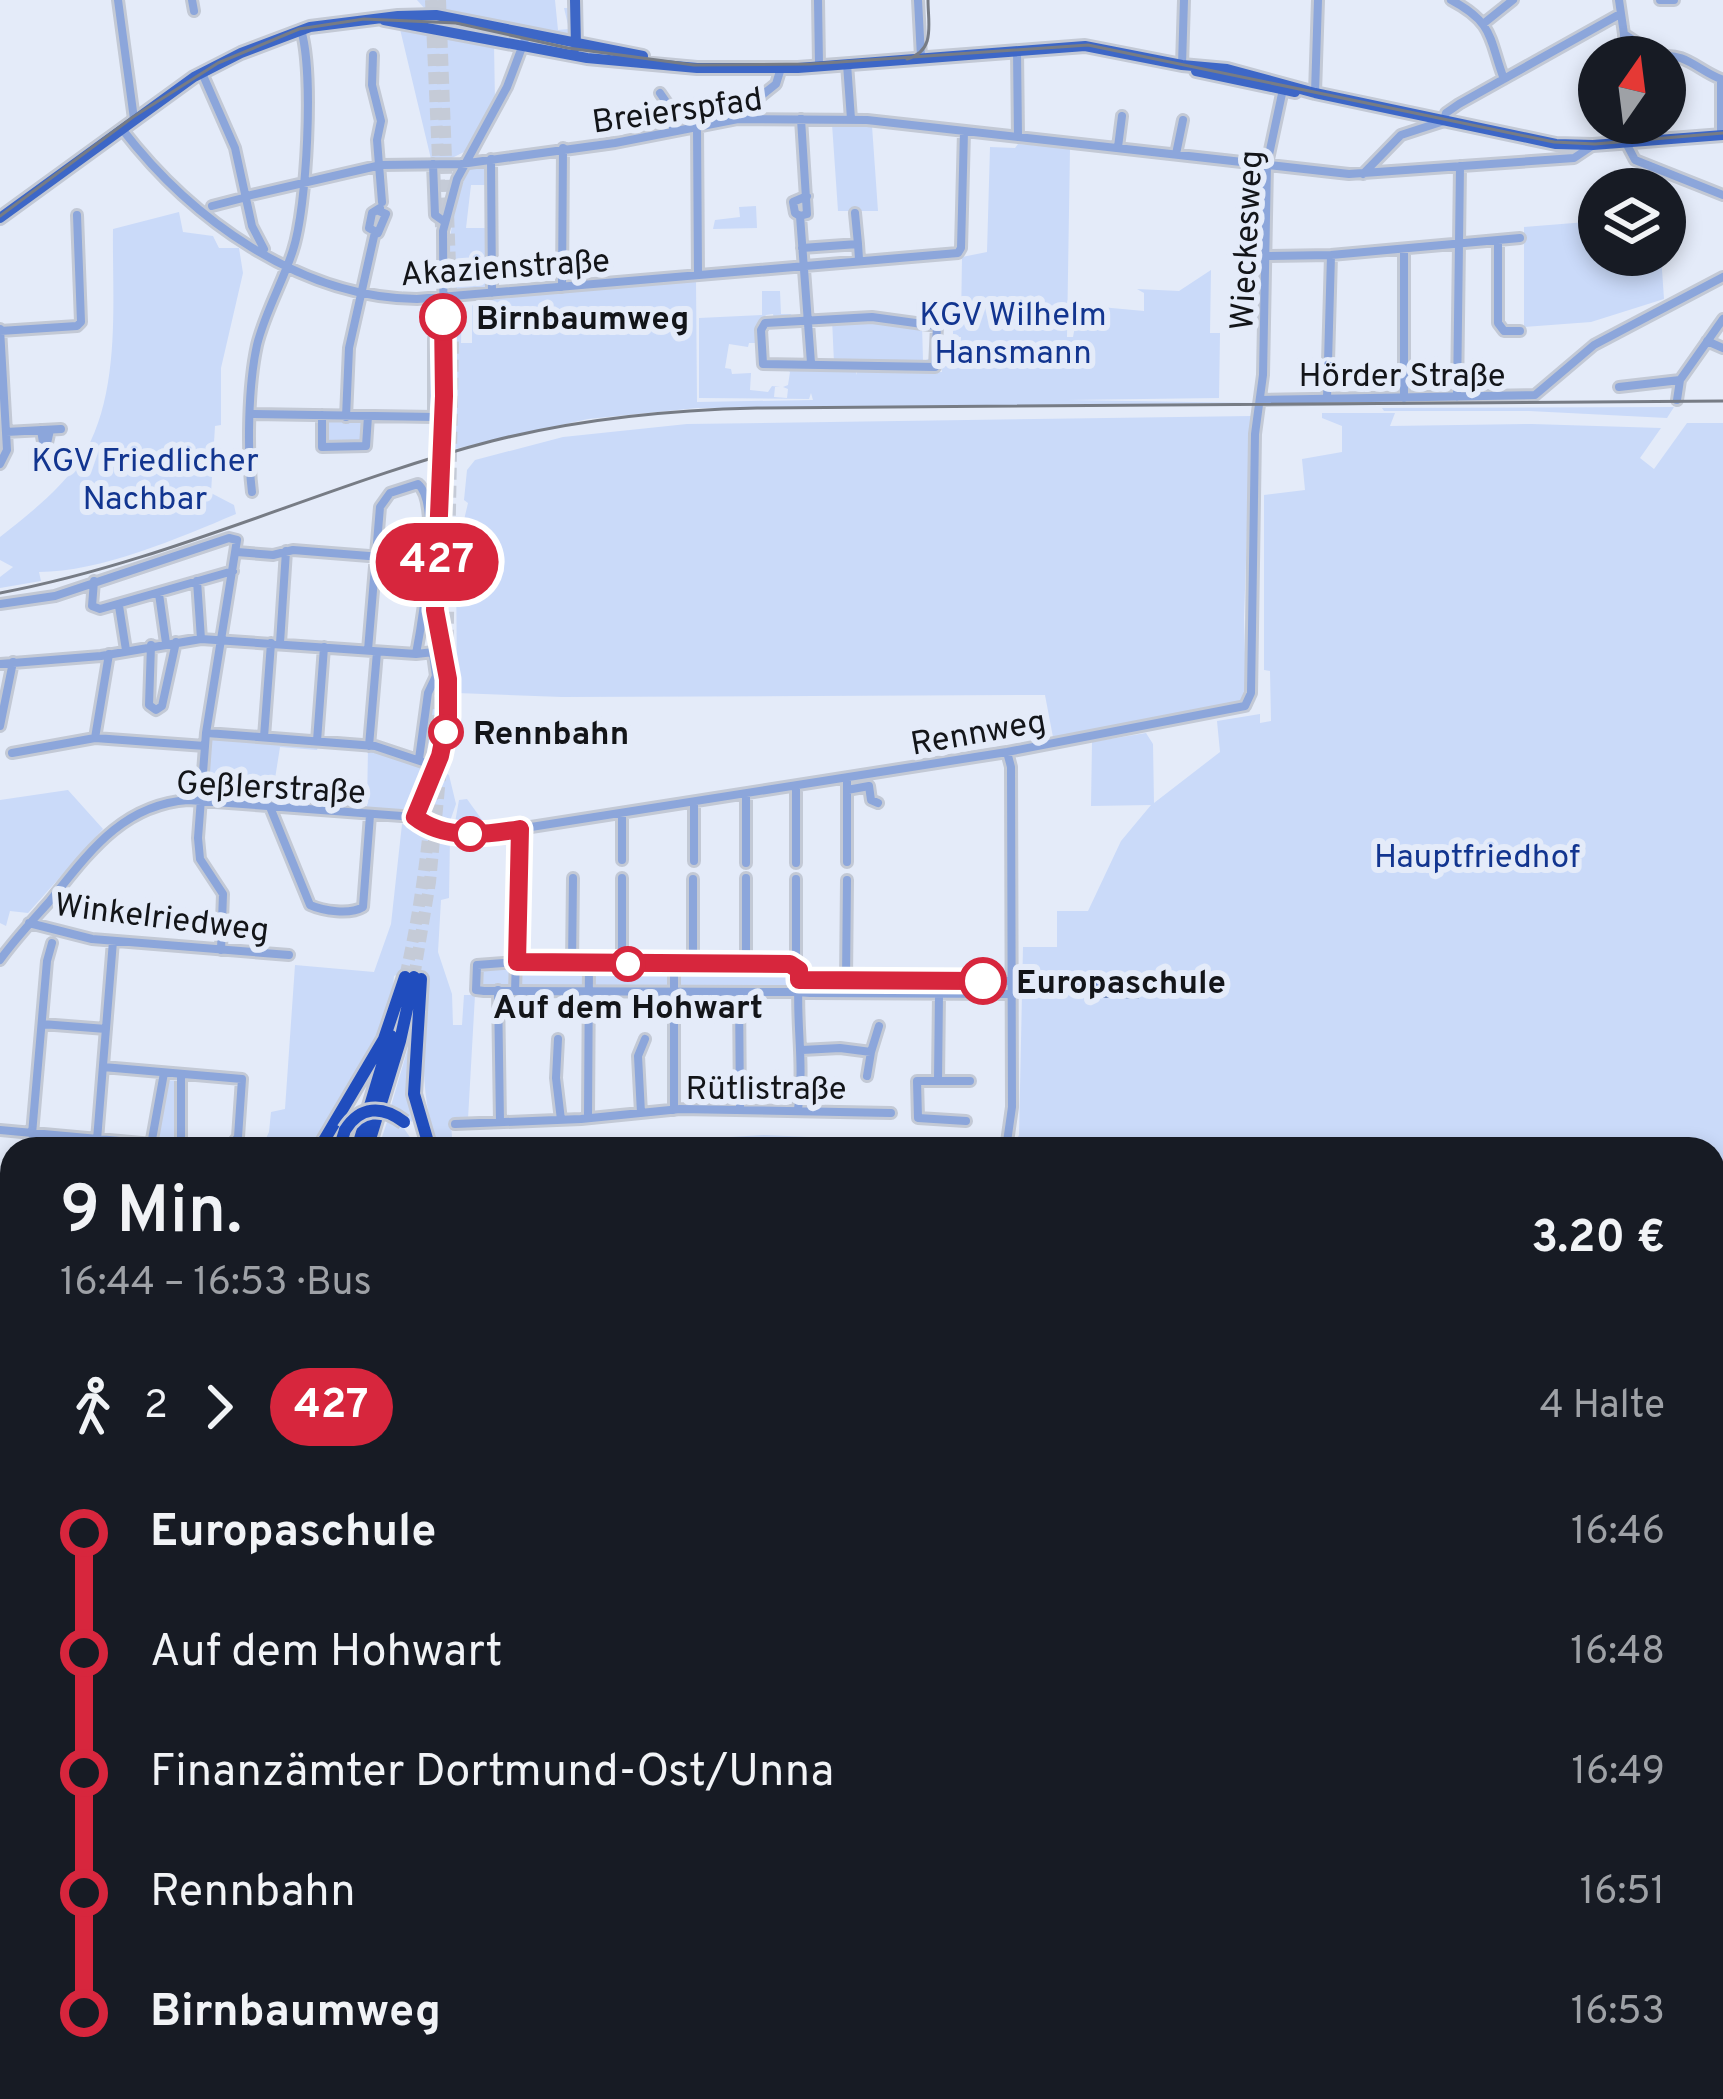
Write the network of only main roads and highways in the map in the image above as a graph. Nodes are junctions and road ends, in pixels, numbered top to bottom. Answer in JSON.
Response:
{"nodes":[{"id":1,"x":575,"y":0,"type":"edge"},
{"id":2,"x":576,"y":50,"type":"junction"},
{"id":3,"x":814,"y":65,"type":"junction"},
{"id":4,"x":1722,"y":135,"type":"edge"},
{"id":5,"x":0,"y":218,"type":"edge"},
{"id":6,"x":413,"y":977,"type":"junction"},
{"id":7,"x":329,"y":1137,"type":"edge"},
{"id":8,"x":343,"y":1137,"type":"edge"},
{"id":9,"x":361,"y":1137,"type":"edge"},
{"id":10,"x":371,"y":1137,"type":"edge"},
{"id":11,"x":416,"y":1137,"type":"edge"},
{"id":12,"x":423,"y":1137,"type":"edge"}],
"edges":[{"from":1,"to":2,"type":"main road"},
{"from":2,"to":3,"type":"main road"},
{"from":2,"to":3,"type":"main road"},
{"from":2,"to":5,"type":"main road"},
{"from":3,"to":4,"type":"main road"},
{"from":6,"to":7,"type":"highway"},
{"from":6,"to":9,"type":"highway"},
{"from":6,"to":10,"type":"highway"},
{"from":6,"to":12,"type":"highway"},
{"from":8,"to":11,"type":"highway","bridge":true}]}
